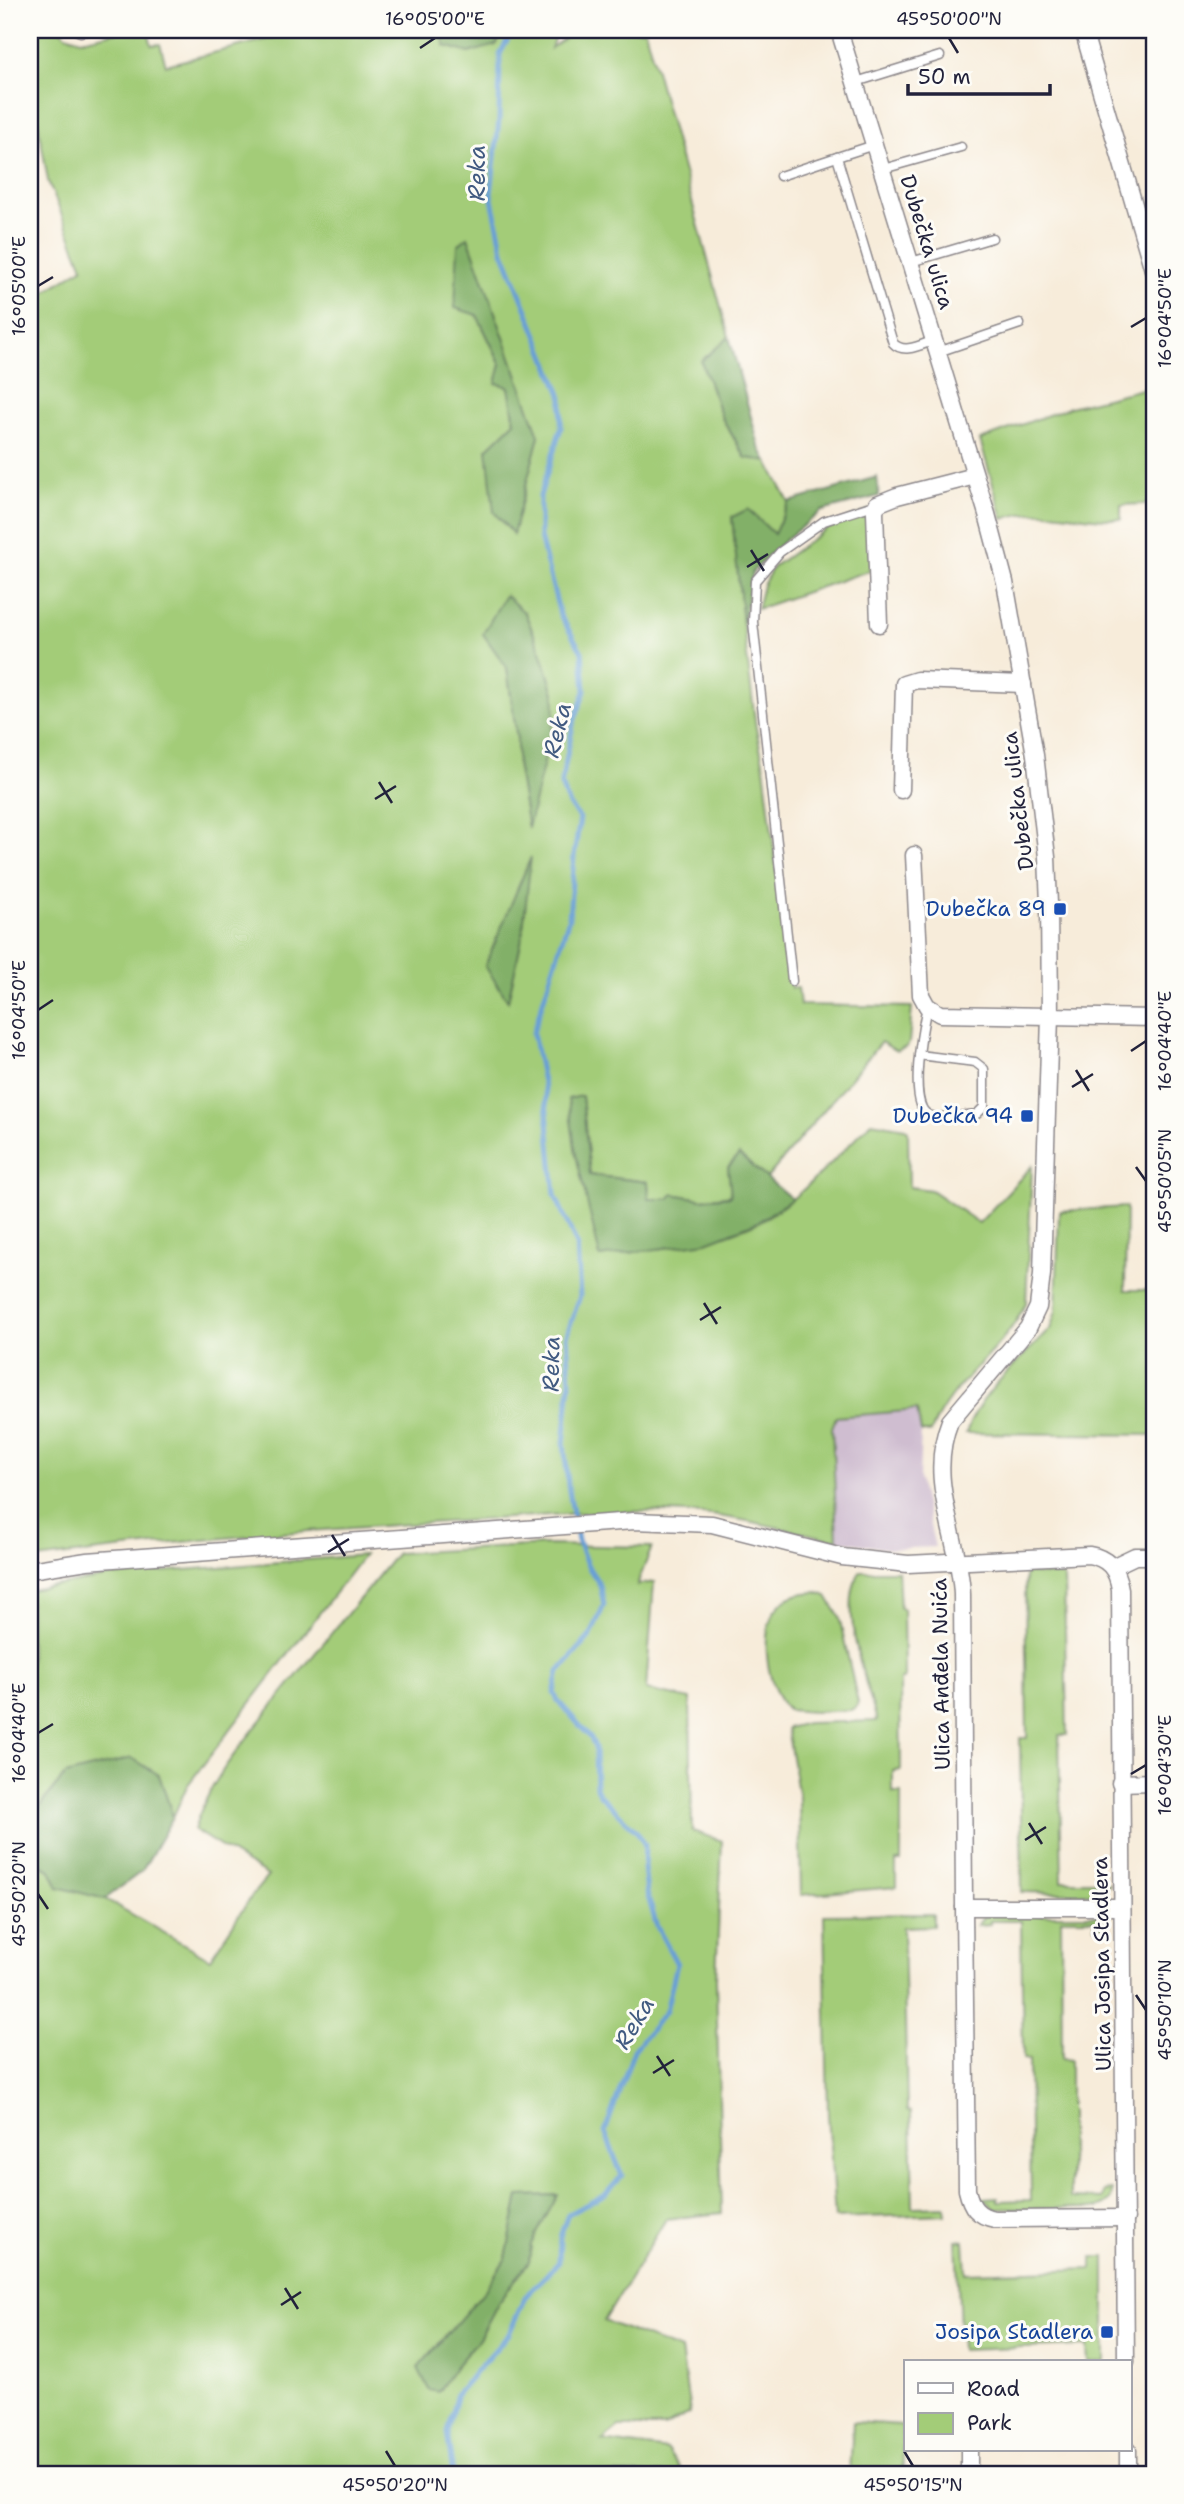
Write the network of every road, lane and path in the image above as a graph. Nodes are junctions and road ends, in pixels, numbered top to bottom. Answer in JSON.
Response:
{"nodes":[{"id":1,"x":75,"y":30,"type":"edge"},
{"id":2,"x":90,"y":30,"type":"edge"},
{"id":3,"x":839,"y":30,"type":"edge"},
{"id":4,"x":1083,"y":30,"type":"edge"},
{"id":5,"x":940,"y":56,"type":"dead end"},
{"id":6,"x":856,"y":82,"type":"junction"},
{"id":7,"x":874,"y":145,"type":"junction"},
{"id":8,"x":961,"y":147,"type":"dead end"},
{"id":9,"x":837,"y":157,"type":"junction"},
{"id":10,"x":883,"y":169,"type":"junction"},
{"id":11,"x":780,"y":176,"type":"dead end"},
{"id":12,"x":992,"y":238,"type":"dead end"},
{"id":13,"x":911,"y":262,"type":"junction"},
{"id":14,"x":1154,"y":273,"type":"edge"},
{"id":15,"x":1020,"y":324,"type":"dead end"},
{"id":16,"x":937,"y":346,"type":"junction"},
{"id":17,"x":975,"y":476,"type":"junction"},
{"id":18,"x":877,"y":504,"type":"junction"},
{"id":19,"x":878,"y":624,"type":"dead end"},
{"id":20,"x":1023,"y":684,"type":"junction"},
{"id":21,"x":901,"y":790,"type":"dead end"},
{"id":22,"x":914,"y":855,"type":"dead end"},
{"id":23,"x":792,"y":981,"type":"dead end"},
{"id":24,"x":928,"y":1006,"type":"junction"},
{"id":25,"x":1050,"y":1016,"type":"junction"},
{"id":26,"x":1154,"y":1018,"type":"edge"},
{"id":27,"x":919,"y":1055,"type":"junction"},
{"id":28,"x":1154,"y":1556,"type":"edge"},
{"id":29,"x":958,"y":1559,"type":"junction"},
{"id":30,"x":1112,"y":1567,"type":"junction"},
{"id":31,"x":30,"y":1570,"type":"edge"},
{"id":32,"x":1154,"y":1782,"type":"edge"},
{"id":33,"x":1120,"y":1783,"type":"junction"},
{"id":34,"x":964,"y":1907,"type":"junction"},
{"id":35,"x":1122,"y":1907,"type":"junction"},
{"id":36,"x":1126,"y":2218,"type":"junction"},
{"id":37,"x":1126,"y":2360,"type":"edge"},
{"id":38,"x":969,"y":2452,"type":"edge"},
{"id":39,"x":1128,"y":2452,"type":"edge"},
{"id":40,"x":970,"y":2474,"type":"edge"},
{"id":41,"x":1128,"y":2474,"type":"edge"}],
"edges":[{"from":1,"to":2,"type":"lane"},
{"from":3,"to":6,"type":"street","name":"Dubečka ulica"},
{"from":4,"to":14,"type":"street"},
{"from":5,"to":6,"type":"lane"},
{"from":6,"to":7,"type":"street","name":"Dubečka ulica"},
{"from":7,"to":9,"type":"lane"},
{"from":7,"to":10,"type":"street","name":"Dubečka ulica"},
{"from":8,"to":10,"type":"lane"},
{"from":9,"to":11,"type":"lane"},
{"from":9,"to":16,"type":"lane"},
{"from":10,"to":13,"type":"street","name":"Dubečka ulica"},
{"from":12,"to":13,"type":"lane"},
{"from":13,"to":16,"type":"street","name":"Dubečka ulica"},
{"from":15,"to":16,"type":"lane"},
{"from":16,"to":17,"type":"street","name":"Dubečka ulica"},
{"from":17,"to":18,"type":"street"},
{"from":17,"to":20,"type":"street","name":"Dubečka ulica"},
{"from":18,"to":19,"type":"street"},
{"from":18,"to":23,"type":"lane"},
{"from":20,"to":21,"type":"street"},
{"from":20,"to":25,"type":"street","name":"Dubečka ulica"},
{"from":22,"to":24,"type":"street"},
{"from":24,"to":25,"type":"street"},
{"from":24,"to":27,"type":"lane"},
{"from":25,"to":26,"type":"street"},
{"from":25,"to":29,"type":"street","name":"Dubečka ulica"},
{"from":27,"to":27,"type":"lane"},
{"from":28,"to":30,"type":"street"},
{"from":29,"to":30,"type":"street","name":"Ulica Anđela Nuića"},
{"from":29,"to":31,"type":"street"},
{"from":29,"to":34,"type":"street","name":"Ulica Anđela Nuića"},
{"from":30,"to":33,"type":"street","name":"Ulica Josipa Stadlera"},
{"from":32,"to":33,"type":"street"},
{"from":33,"to":35,"type":"street","name":"Ulica Josipa Stadlera"},
{"from":34,"to":35,"type":"street"},
{"from":34,"to":36,"type":"street","name":"Ulica Anđela Nuića"},
{"from":35,"to":36,"type":"street","name":"Ulica Josipa Stadlera"},
{"from":36,"to":37,"type":"street","name":"Ulica Josipa Stadlera"},
{"from":38,"to":40,"type":"street"},
{"from":39,"to":41,"type":"street"}]}
